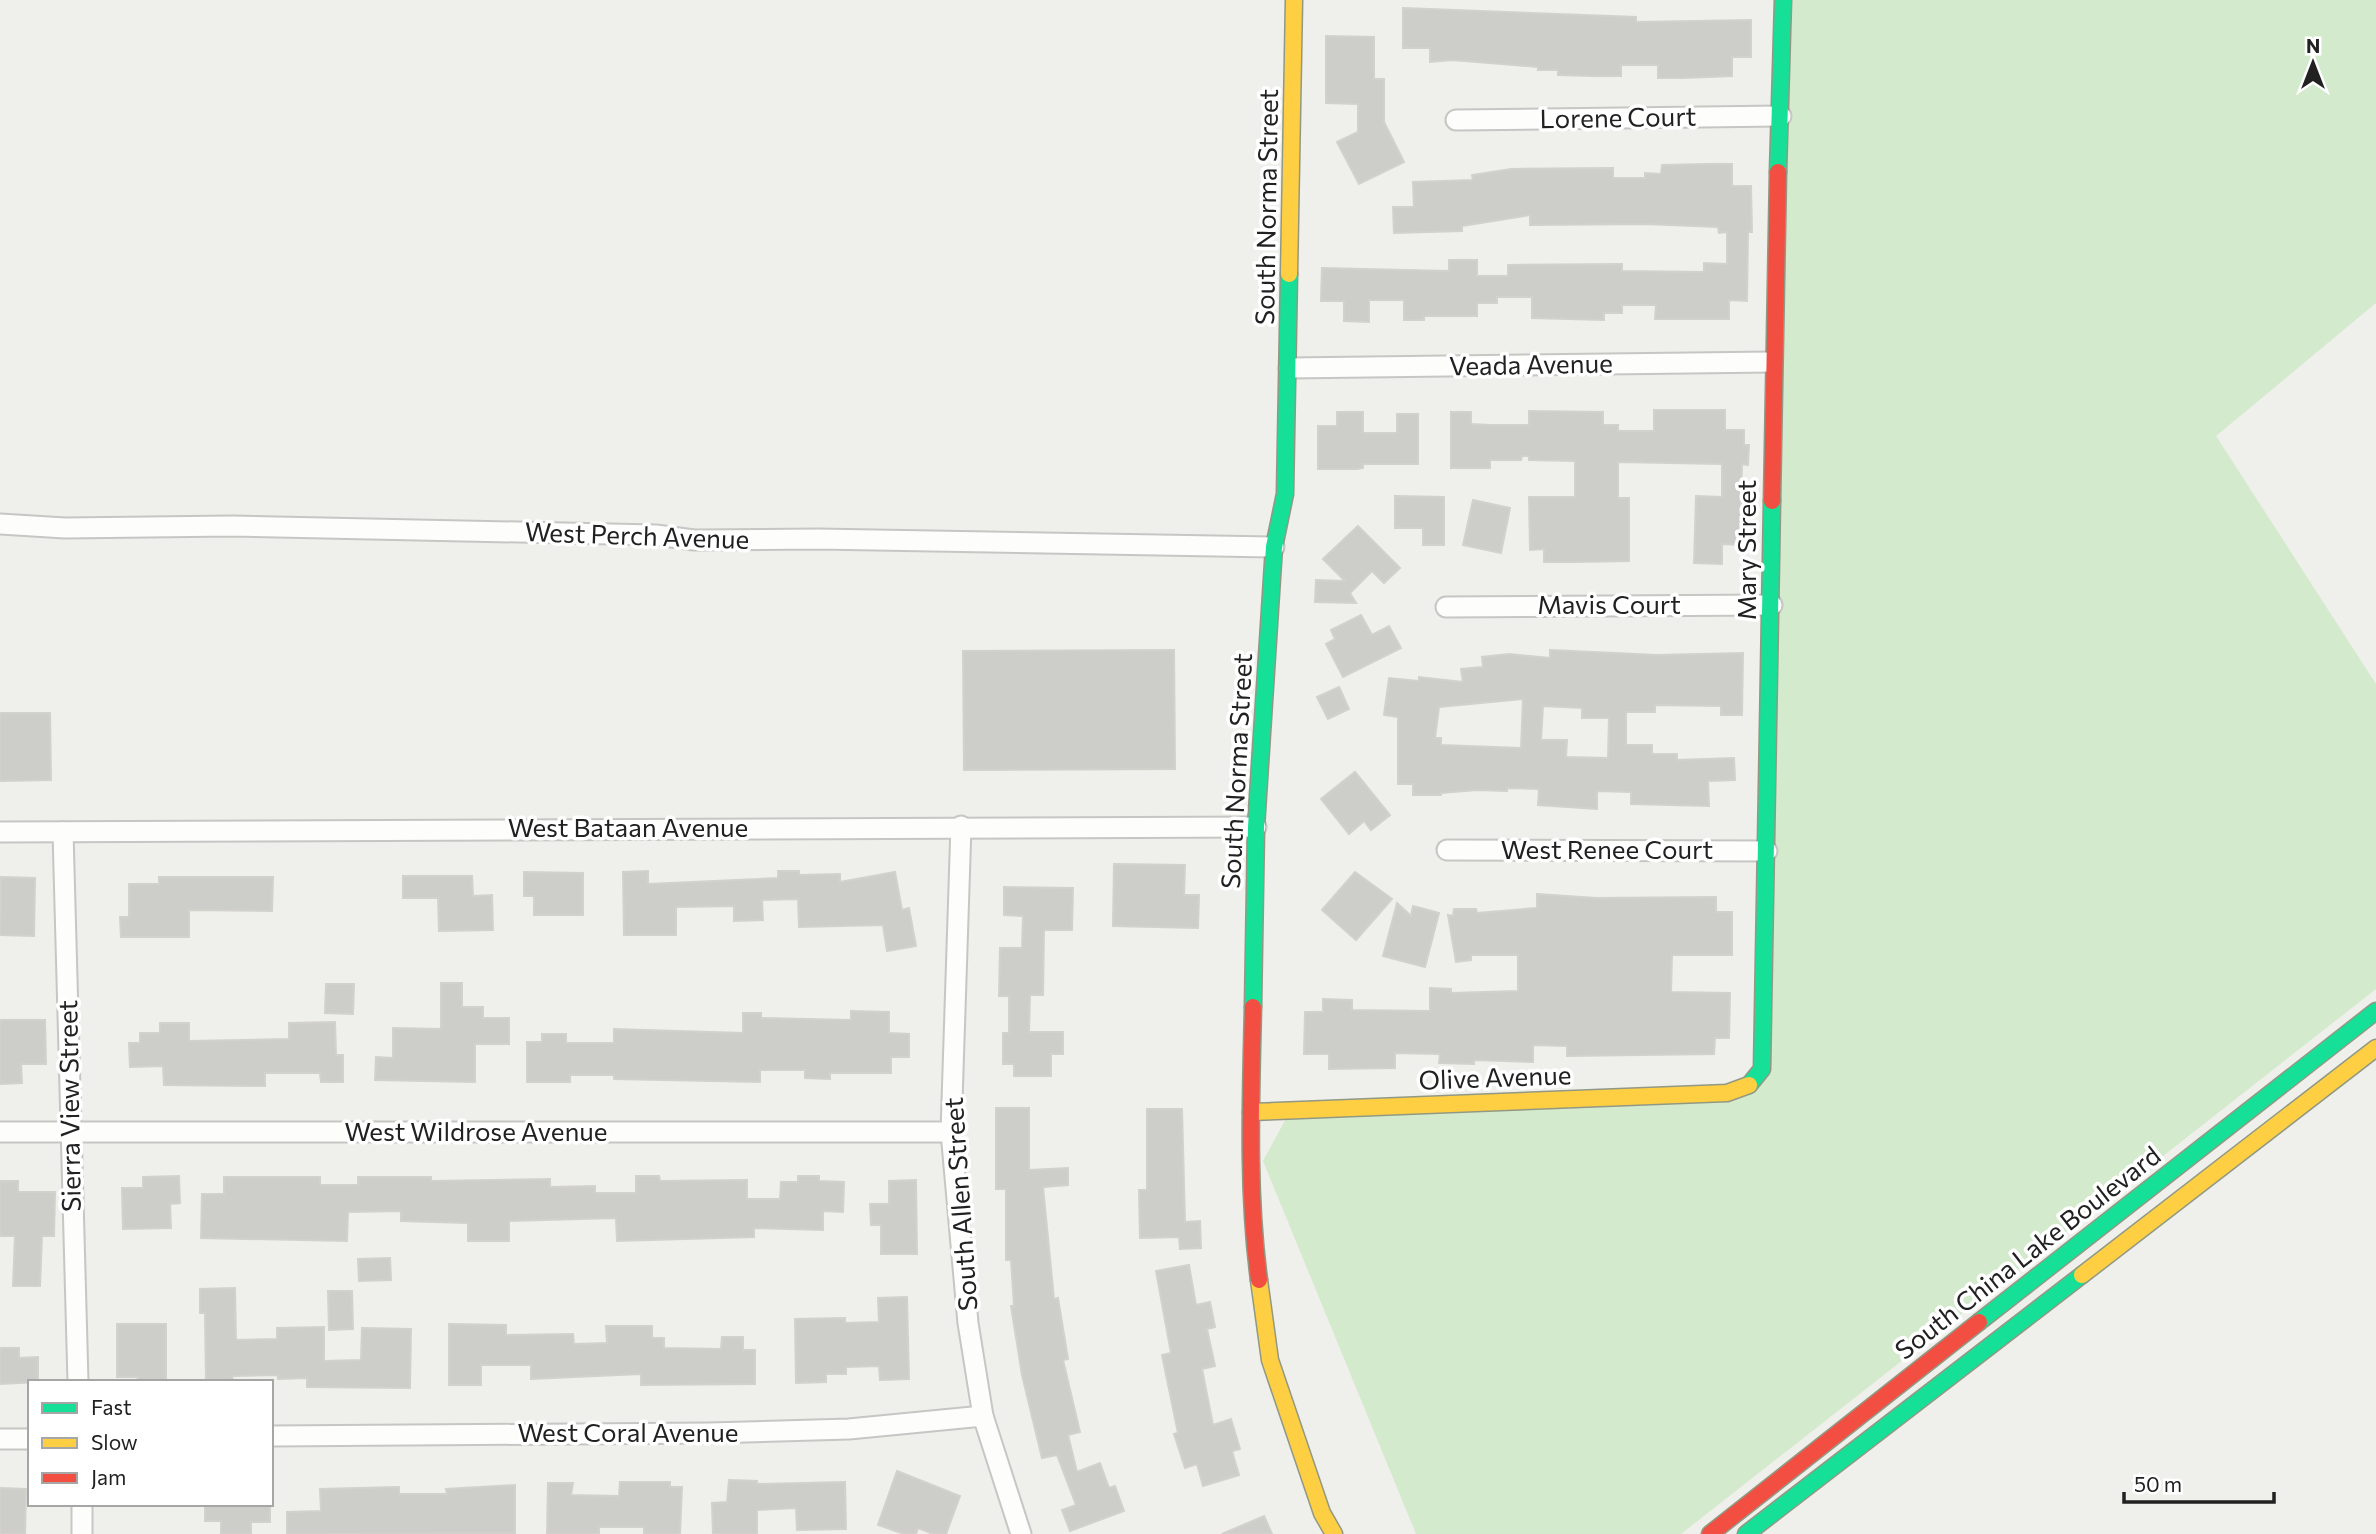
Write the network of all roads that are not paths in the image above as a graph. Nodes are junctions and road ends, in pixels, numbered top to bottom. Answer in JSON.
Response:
{"nodes":[{"id":1,"x":1294,"y":0,"type":"edge"},
{"id":2,"x":1783,"y":0,"type":"edge"},
{"id":3,"x":1781,"y":117,"type":"junction"},
{"id":4,"x":1456,"y":120,"type":"dead end"},
{"id":5,"x":1772,"y":362,"type":"junction"},
{"id":6,"x":1289,"y":368,"type":"junction"},
{"id":7,"x":0,"y":524,"type":"edge"},
{"id":8,"x":1274,"y":547,"type":"junction"},
{"id":9,"x":1772,"y":605,"type":"junction"},
{"id":10,"x":1446,"y":607,"type":"dead end"},
{"id":11,"x":961,"y":826,"type":"junction"},
{"id":12,"x":1256,"y":827,"type":"junction"},
{"id":13,"x":0,"y":832,"type":"edge"},
{"id":14,"x":64,"y":832,"type":"junction"},
{"id":15,"x":1447,"y":850,"type":"dead end"},
{"id":16,"x":1767,"y":851,"type":"junction"},
{"id":17,"x":2376,"y":1011,"type":"edge"},
{"id":18,"x":2376,"y":1048,"type":"edge"},
{"id":19,"x":1740,"y":1089,"type":"joint"},
{"id":20,"x":1251,"y":1112,"type":"junction"},
{"id":21,"x":70,"y":1131,"type":"junction"},
{"id":22,"x":0,"y":1132,"type":"edge"},
{"id":23,"x":951,"y":1132,"type":"junction"},
{"id":24,"x":78,"y":1380,"type":"edge"},
{"id":25,"x":983,"y":1416,"type":"junction"},
{"id":26,"x":273,"y":1436,"type":"edge"},
{"id":27,"x":0,"y":1439,"type":"edge"},
{"id":28,"x":28,"y":1439,"type":"edge"},
{"id":29,"x":82,"y":1506,"type":"edge"},
{"id":30,"x":82,"y":1534,"type":"edge"},
{"id":31,"x":1021,"y":1534,"type":"edge"},
{"id":32,"x":1334,"y":1534,"type":"edge"},
{"id":33,"x":1710,"y":1534,"type":"edge"},
{"id":34,"x":1746,"y":1534,"type":"edge"}],
"edges":[{"from":1,"to":6,"type":"street","name":"South Norma Street"},
{"from":2,"to":3,"type":"street","name":"Mary Street"},
{"from":3,"to":4,"type":"street","name":"Lorene Court"},
{"from":3,"to":5,"type":"street","name":"Mary Street"},
{"from":5,"to":6,"type":"street","name":"Veada Avenue"},
{"from":5,"to":9,"type":"street","name":"Mary Street"},
{"from":6,"to":8,"type":"street","name":"South Norma Street"},
{"from":7,"to":8,"type":"street","name":"West Perch Avenue"},
{"from":8,"to":12,"type":"street","name":"South Norma Street"},
{"from":9,"to":10,"type":"street","name":"Mavis Court"},
{"from":9,"to":16,"type":"street","name":"Mary Street"},
{"from":11,"to":12,"type":"street","name":"West Bataan Avenue"},
{"from":11,"to":14,"type":"street","name":"West Bataan Avenue"},
{"from":11,"to":23,"type":"street","name":"South Allen Street"},
{"from":12,"to":20,"type":"street","name":"South Norma Street"},
{"from":13,"to":14,"type":"street","name":"West Bataan Avenue"},
{"from":14,"to":21,"type":"street","name":"Sierra View Street"},
{"from":15,"to":16,"type":"street","name":"West Renee Court"},
{"from":16,"to":19,"type":"street","name":"Mary Street"},
{"from":17,"to":33,"type":"street","name":"South China Lake Boulevard"},
{"from":18,"to":34,"type":"street","name":"South China Lake Boulevard"},
{"from":19,"to":20,"type":"street","name":"Olive Avenue"},
{"from":20,"to":32,"type":"street","name":"South Norma Street"},
{"from":21,"to":22,"type":"street","name":"West Wildrose Avenue"},
{"from":21,"to":23,"type":"street","name":"West Wildrose Avenue"},
{"from":21,"to":24,"type":"street","name":"Sierra View Street"},
{"from":23,"to":25,"type":"street","name":"South Allen Street"},
{"from":25,"to":26,"type":"street","name":"West Coral Avenue"},
{"from":25,"to":31,"type":"street","name":"South Allen Street"},
{"from":27,"to":28,"type":"street"},
{"from":29,"to":30,"type":"street"}]}
